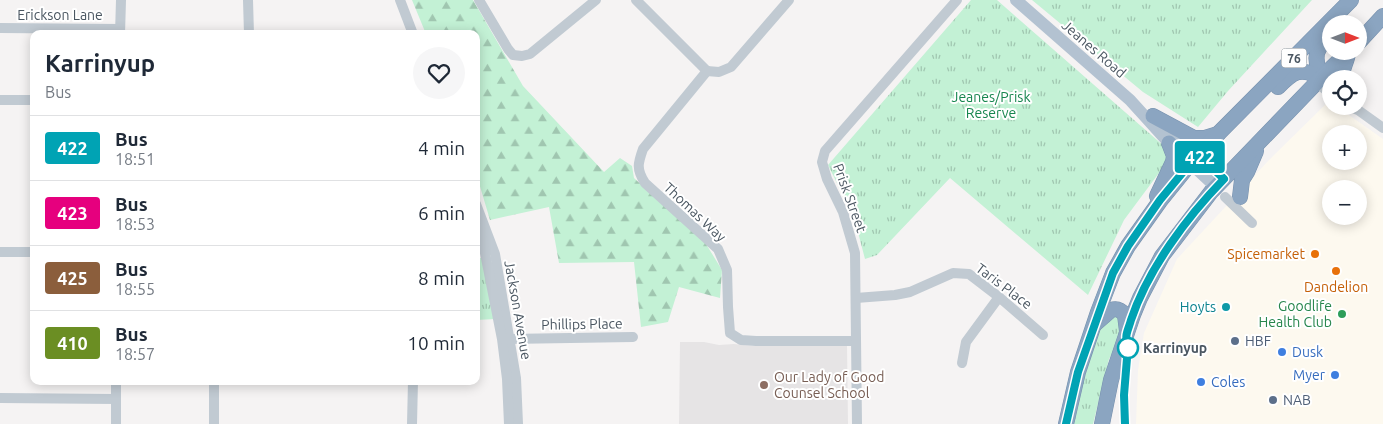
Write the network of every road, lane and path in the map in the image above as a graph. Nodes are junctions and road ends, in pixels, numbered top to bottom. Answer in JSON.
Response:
{"nodes":[{"id":1,"x":121,"y":0,"type":"edge"},
{"id":2,"x":248,"y":0,"type":"edge"},
{"id":3,"x":400,"y":0,"type":"edge"},
{"id":4,"x":479,"y":0,"type":"edge"},
{"id":5,"x":596,"y":0,"type":"edge"},
{"id":6,"x":636,"y":0,"type":"edge"},
{"id":7,"x":789,"y":0,"type":"edge"},
{"id":8,"x":956,"y":0,"type":"edge"},
{"id":9,"x":1016,"y":0,"type":"edge"},
{"id":10,"x":1351,"y":0,"type":"edge"},
{"id":11,"x":1360,"y":0,"type":"edge"},
{"id":12,"x":1347,"y":15,"type":"edge"},
{"id":13,"x":1383,"y":16,"type":"edge"},
{"id":14,"x":0,"y":28,"type":"edge"},
{"id":15,"x":80,"y":30,"type":"edge"},
{"id":16,"x":120,"y":30,"type":"edge"},
{"id":17,"x":249,"y":30,"type":"edge"},
{"id":18,"x":411,"y":30,"type":"edge"},
{"id":19,"x":1368,"y":32,"type":"edge"},
{"id":20,"x":1322,"y":44,"type":"edge"},
{"id":21,"x":1342,"y":60,"type":"edge"},
{"id":22,"x":1334,"y":70,"type":"edge"},
{"id":23,"x":707,"y":71,"type":"junction"},
{"id":24,"x":1322,"y":74,"type":"edge"},
{"id":25,"x":1322,"y":78,"type":"edge"},
{"id":26,"x":1322,"y":84,"type":"edge"},
{"id":27,"x":0,"y":100,"type":"edge"},
{"id":28,"x":30,"y":100,"type":"edge"},
{"id":29,"x":1130,"y":100,"type":"junction"},
{"id":30,"x":1366,"y":115,"type":"edge"},
{"id":31,"x":1153,"y":116,"type":"junction"},
{"id":32,"x":1236,"y":116,"type":"junction"},
{"id":33,"x":1383,"y":128,"type":"edge"},
{"id":34,"x":1219,"y":134,"type":"junction"},
{"id":35,"x":1169,"y":143,"type":"junction"},
{"id":36,"x":1259,"y":143,"type":"junction"},
{"id":37,"x":1194,"y":159,"type":"junction"},
{"id":38,"x":1226,"y":190,"type":"junction"},
{"id":39,"x":1252,"y":223,"type":"dead end"},
{"id":40,"x":480,"y":226,"type":"edge"},
{"id":41,"x":1128,"y":246,"type":"junction"},
{"id":42,"x":0,"y":252,"type":"edge"},
{"id":43,"x":30,"y":252,"type":"edge"},
{"id":44,"x":485,"y":254,"type":"edge"},
{"id":45,"x":999,"y":297,"type":"junction"},
{"id":46,"x":856,"y":298,"type":"junction"},
{"id":47,"x":1095,"y":324,"type":"junction"},
{"id":48,"x":1043,"y":335,"type":"dead end"},
{"id":49,"x":633,"y":337,"type":"dead end"},
{"id":50,"x":1126,"y":338,"type":"junction"},
{"id":51,"x":506,"y":339,"type":"junction"},
{"id":52,"x":856,"y":341,"type":"junction"},
{"id":53,"x":962,"y":363,"type":"dead end"},
{"id":54,"x":116,"y":385,"type":"edge"},
{"id":55,"x":214,"y":385,"type":"edge"},
{"id":56,"x":413,"y":385,"type":"edge"},
{"id":57,"x":0,"y":398,"type":"edge"},
{"id":58,"x":116,"y":399,"type":"junction"},
{"id":59,"x":116,"y":424,"type":"edge"},
{"id":60,"x":214,"y":424,"type":"edge"},
{"id":61,"x":412,"y":424,"type":"edge"},
{"id":62,"x":509,"y":424,"type":"edge"},
{"id":63,"x":518,"y":424,"type":"edge"},
{"id":64,"x":857,"y":424,"type":"edge"},
{"id":65,"x":1066,"y":424,"type":"edge"},
{"id":66,"x":1102,"y":424,"type":"edge"}],
"edges":[{"from":1,"to":16,"type":"street"},
{"from":2,"to":17,"type":"street"},
{"from":3,"to":18,"type":"street"},
{"from":4,"to":5,"type":"street"},
{"from":6,"to":23,"type":"street"},
{"from":7,"to":23,"type":"street"},
{"from":8,"to":46,"type":"street","name":"Prisk Street"},
{"from":9,"to":29,"type":"main road","name":"Jeanes Road"},
{"from":10,"to":32,"type":"highway","number":"76"},
{"from":11,"to":12,"type":"highway"},
{"from":13,"to":19,"type":"highway"},
{"from":14,"to":15,"type":"street","name":"Erickson Lane"},
{"from":20,"to":24,"type":"highway"},
{"from":21,"to":22,"type":"highway","number":"76"},
{"from":23,"to":52,"type":"street","name":"Thomas Way"},
{"from":25,"to":32,"type":"highway"},
{"from":26,"to":36,"type":"highway","number":"76"},
{"from":27,"to":28,"type":"street"},
{"from":29,"to":31,"type":"main road","name":"Jeanes Road"},
{"from":29,"to":35,"type":"main road","name":"Jeanes Road"},
{"from":30,"to":33,"type":"street"},
{"from":31,"to":34,"type":"highway"},
{"from":31,"to":37,"type":"main road","name":"Jeanes Road"},
{"from":32,"to":34,"type":"highway","number":"76"},
{"from":34,"to":37,"type":"highway","number":"76"},
{"from":35,"to":37,"type":"main road","name":"Jeanes Road"},
{"from":35,"to":41,"type":"highway"},
{"from":36,"to":38,"type":"highway","number":"76"},
{"from":36,"to":38,"type":"highway"},
{"from":37,"to":38,"type":"main road","name":"Jeanes Road"},
{"from":37,"to":41,"type":"highway","number":"76"},
{"from":38,"to":39,"type":"street"},
{"from":38,"to":50,"type":"highway","number":"76"},
{"from":40,"to":44,"type":"street","name":"Jackson Avenue"},
{"from":41,"to":47,"type":"highway","number":"76"},
{"from":42,"to":43,"type":"street"},
{"from":44,"to":51,"type":"street","name":"Jackson Avenue"},
{"from":45,"to":46,"type":"street","name":"Taris Place"},
{"from":45,"to":48,"type":"street","name":"Taris Place"},
{"from":45,"to":53,"type":"street"},
{"from":46,"to":52,"type":"street","name":"Prisk Street"},
{"from":47,"to":50,"type":"highway"},
{"from":47,"to":65,"type":"highway","number":"76"},
{"from":49,"to":51,"type":"street","name":"Phillips Place"},
{"from":50,"to":66,"type":"highway","number":"76"},
{"from":51,"to":62,"type":"street","name":"Jackson Avenue"},
{"from":51,"to":63,"type":"street","name":"Jackson Avenue"},
{"from":52,"to":64,"type":"street","name":"Prisk Street"},
{"from":54,"to":58,"type":"street"},
{"from":55,"to":60,"type":"street"},
{"from":56,"to":61,"type":"street"},
{"from":57,"to":58,"type":"street"},
{"from":58,"to":59,"type":"street"}]}
